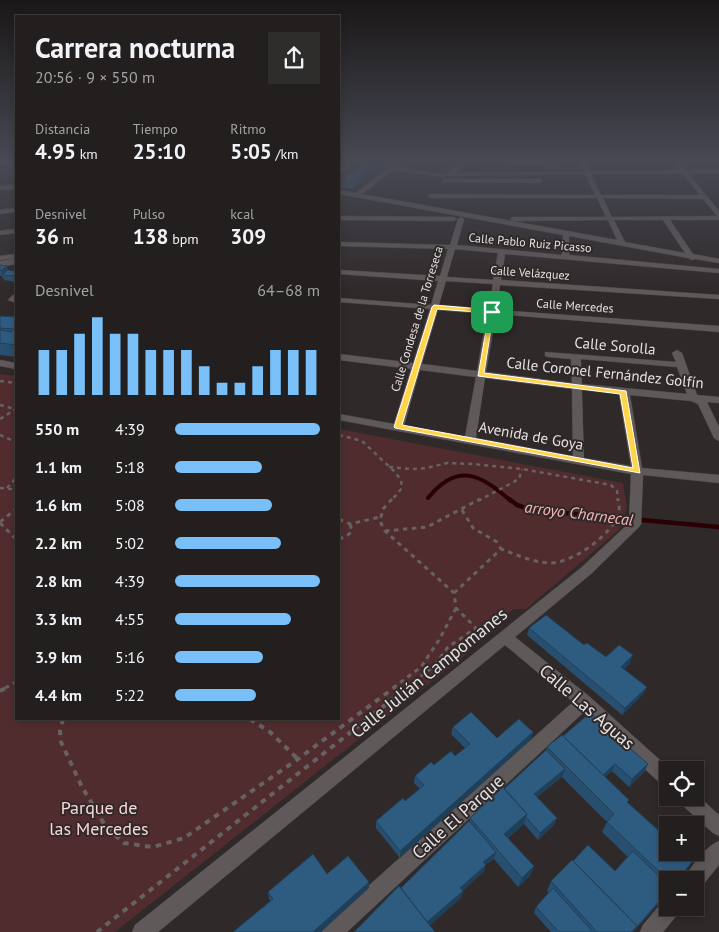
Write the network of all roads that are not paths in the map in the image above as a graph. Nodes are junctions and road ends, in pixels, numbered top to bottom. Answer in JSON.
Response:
{"nodes":[{"id":1,"x":413,"y":205,"type":"edge"},
{"id":2,"x":603,"y":205,"type":"edge"},
{"id":3,"x":710,"y":205,"type":"edge"},
{"id":4,"x":421,"y":207,"type":"joint"},
{"id":5,"x":15,"y":210,"type":"edge"},
{"id":6,"x":0,"y":212,"type":"edge"},
{"id":7,"x":719,"y":217,"type":"edge"},
{"id":8,"x":340,"y":218,"type":"edge"},
{"id":9,"x":482,"y":218,"type":"junction"},
{"id":10,"x":665,"y":218,"type":"junction"},
{"id":11,"x":461,"y":219,"type":"junction"},
{"id":12,"x":610,"y":219,"type":"junction"},
{"id":13,"x":15,"y":232,"type":"edge"},
{"id":14,"x":0,"y":233,"type":"edge"},
{"id":15,"x":566,"y":234,"type":"junction"},
{"id":16,"x":622,"y":243,"type":"junction"},
{"id":17,"x":340,"y":244,"type":"edge"},
{"id":18,"x":452,"y":247,"type":"junction"},
{"id":19,"x":502,"y":252,"type":"junction"},
{"id":20,"x":15,"y":256,"type":"edge"},
{"id":21,"x":690,"y":256,"type":"junction"},
{"id":22,"x":565,"y":257,"type":"junction"},
{"id":23,"x":0,"y":258,"type":"edge"},
{"id":24,"x":719,"y":261,"type":"edge"},
{"id":25,"x":15,"y":262,"type":"edge"},
{"id":26,"x":0,"y":264,"type":"edge"},
{"id":27,"x":699,"y":269,"type":"junction"},
{"id":28,"x":719,"y":271,"type":"edge"},
{"id":29,"x":340,"y":272,"type":"edge"},
{"id":30,"x":442,"y":278,"type":"junction"},
{"id":31,"x":497,"y":282,"type":"junction"},
{"id":32,"x":719,"y":297,"type":"edge"},
{"id":33,"x":340,"y":300,"type":"edge"},
{"id":34,"x":434,"y":307,"type":"junction"},
{"id":35,"x":492,"y":312,"type":"junction"},
{"id":36,"x":719,"y":329,"type":"edge"},
{"id":37,"x":677,"y":353,"type":"dead end"},
{"id":38,"x":548,"y":354,"type":"dead end"},
{"id":39,"x":576,"y":356,"type":"junction"},
{"id":40,"x":340,"y":357,"type":"edge"},
{"id":41,"x":0,"y":364,"type":"edge"},
{"id":42,"x":681,"y":364,"type":"junction"},
{"id":43,"x":15,"y":366,"type":"edge"},
{"id":44,"x":416,"y":367,"type":"junction"},
{"id":45,"x":481,"y":374,"type":"junction"},
{"id":46,"x":576,"y":386,"type":"junction"},
{"id":47,"x":624,"y":392,"type":"junction"},
{"id":48,"x":693,"y":398,"type":"junction"},
{"id":49,"x":719,"y":400,"type":"edge"},
{"id":50,"x":340,"y":417,"type":"edge"},
{"id":51,"x":398,"y":427,"type":"junction"},
{"id":52,"x":719,"y":438,"type":"edge"},
{"id":53,"x":470,"y":441,"type":"junction"},
{"id":54,"x":579,"y":460,"type":"junction"},
{"id":55,"x":637,"y":472,"type":"junction"},
{"id":56,"x":719,"y":479,"type":"edge"},
{"id":57,"x":505,"y":637,"type":"junction"},
{"id":58,"x":584,"y":702,"type":"junction"},
{"id":59,"x":659,"y":771,"type":"edge"},
{"id":60,"x":696,"y":806,"type":"edge"},
{"id":61,"x":719,"y":827,"type":"edge"},
{"id":62,"x":719,"y":850,"type":"edge"},
{"id":63,"x":702,"y":871,"type":"edge"},
{"id":64,"x":663,"y":916,"type":"edge"},
{"id":65,"x":142,"y":932,"type":"edge"},
{"id":66,"x":332,"y":932,"type":"edge"},
{"id":67,"x":650,"y":932,"type":"edge"}],
"edges":[{"from":1,"to":4,"type":"street"},
{"from":2,"to":12,"type":"street"},
{"from":3,"to":7,"type":"street"},
{"from":4,"to":9,"type":"street"},
{"from":5,"to":6,"type":"street"},
{"from":7,"to":10,"type":"street"},
{"from":8,"to":11,"type":"street"},
{"from":9,"to":11,"type":"street"},
{"from":9,"to":12,"type":"street"},
{"from":9,"to":15,"type":"street"},
{"from":10,"to":12,"type":"street"},
{"from":10,"to":21,"type":"street"},
{"from":11,"to":18,"type":"street","name":"Calle Condesa de la Torreseca"},
{"from":12,"to":16,"type":"street"},
{"from":13,"to":14,"type":"street"},
{"from":15,"to":16,"type":"street"},
{"from":15,"to":22,"type":"street"},
{"from":16,"to":21,"type":"street"},
{"from":17,"to":18,"type":"street","name":"Calle Pablo Ruiz Picasso"},
{"from":18,"to":19,"type":"street","name":"Calle Pablo Ruiz Picasso"},
{"from":18,"to":30,"type":"street","name":"Calle Condesa de la Torreseca"},
{"from":19,"to":22,"type":"street","name":"Calle Pablo Ruiz Picasso"},
{"from":19,"to":31,"type":"street"},
{"from":20,"to":23,"type":"street"},
{"from":21,"to":24,"type":"street"},
{"from":21,"to":27,"type":"street"},
{"from":22,"to":27,"type":"street","name":"Calle Pablo Ruiz Picasso"},
{"from":25,"to":26,"type":"street"},
{"from":27,"to":28,"type":"street","name":"Calle Pablo Ruiz Picasso"},
{"from":29,"to":30,"type":"street","name":"Calle Velázquez"},
{"from":30,"to":31,"type":"street","name":"Calle Velázquez"},
{"from":30,"to":34,"type":"street","name":"Calle Condesa de la Torreseca"},
{"from":31,"to":32,"type":"street","name":"Calle Velázquez"},
{"from":31,"to":35,"type":"street"},
{"from":33,"to":34,"type":"street","name":"Calle Mercedes"},
{"from":34,"to":35,"type":"street","name":"Calle Mercedes"},
{"from":34,"to":44,"type":"street","name":"Calle Condesa de la Torreseca"},
{"from":35,"to":36,"type":"street","name":"Calle Mercedes"},
{"from":35,"to":45,"type":"street"},
{"from":37,"to":42,"type":"street"},
{"from":38,"to":39,"type":"street","name":"Calle Sorolla"},
{"from":39,"to":42,"type":"street","name":"Calle Sorolla"},
{"from":39,"to":46,"type":"street"},
{"from":40,"to":44,"type":"street","name":"Calle Coronel Fernández Golfín"},
{"from":41,"to":43,"type":"street"},
{"from":42,"to":48,"type":"street"},
{"from":44,"to":45,"type":"street","name":"Calle Coronel Fernández Golfín"},
{"from":44,"to":51,"type":"street","name":"Calle Condesa de la Torreseca"},
{"from":45,"to":46,"type":"street","name":"Calle Coronel Fernández Golfín"},
{"from":45,"to":53,"type":"street"},
{"from":46,"to":47,"type":"street","name":"Calle Coronel Fernández Golfín"},
{"from":46,"to":54,"type":"street"},
{"from":47,"to":48,"type":"street","name":"Calle Coronel Fernández Golfín"},
{"from":47,"to":55,"type":"street","name":"Calle Julián Campomanes"},
{"from":48,"to":49,"type":"street","name":"Calle Coronel Fernández Golfín"},
{"from":48,"to":52,"type":"street"},
{"from":50,"to":51,"type":"street","name":"Avenida de Goya"},
{"from":51,"to":53,"type":"street","name":"Avenida de Goya"},
{"from":53,"to":54,"type":"street","name":"Avenida de Goya"},
{"from":54,"to":55,"type":"street","name":"Avenida de Goya"},
{"from":55,"to":56,"type":"street","name":"Avenida de Goya"},
{"from":55,"to":57,"type":"street","name":"Calle Julián Campomanes"},
{"from":57,"to":58,"type":"street","name":"Calle Las Aguas"},
{"from":57,"to":65,"type":"street","name":"Calle Julián Campomanes"},
{"from":58,"to":59,"type":"street","name":"Calle Las Aguas"},
{"from":58,"to":66,"type":"street","name":"Calle El Parque"},
{"from":60,"to":61,"type":"street"},
{"from":62,"to":63,"type":"street"},
{"from":64,"to":67,"type":"street"}]}
